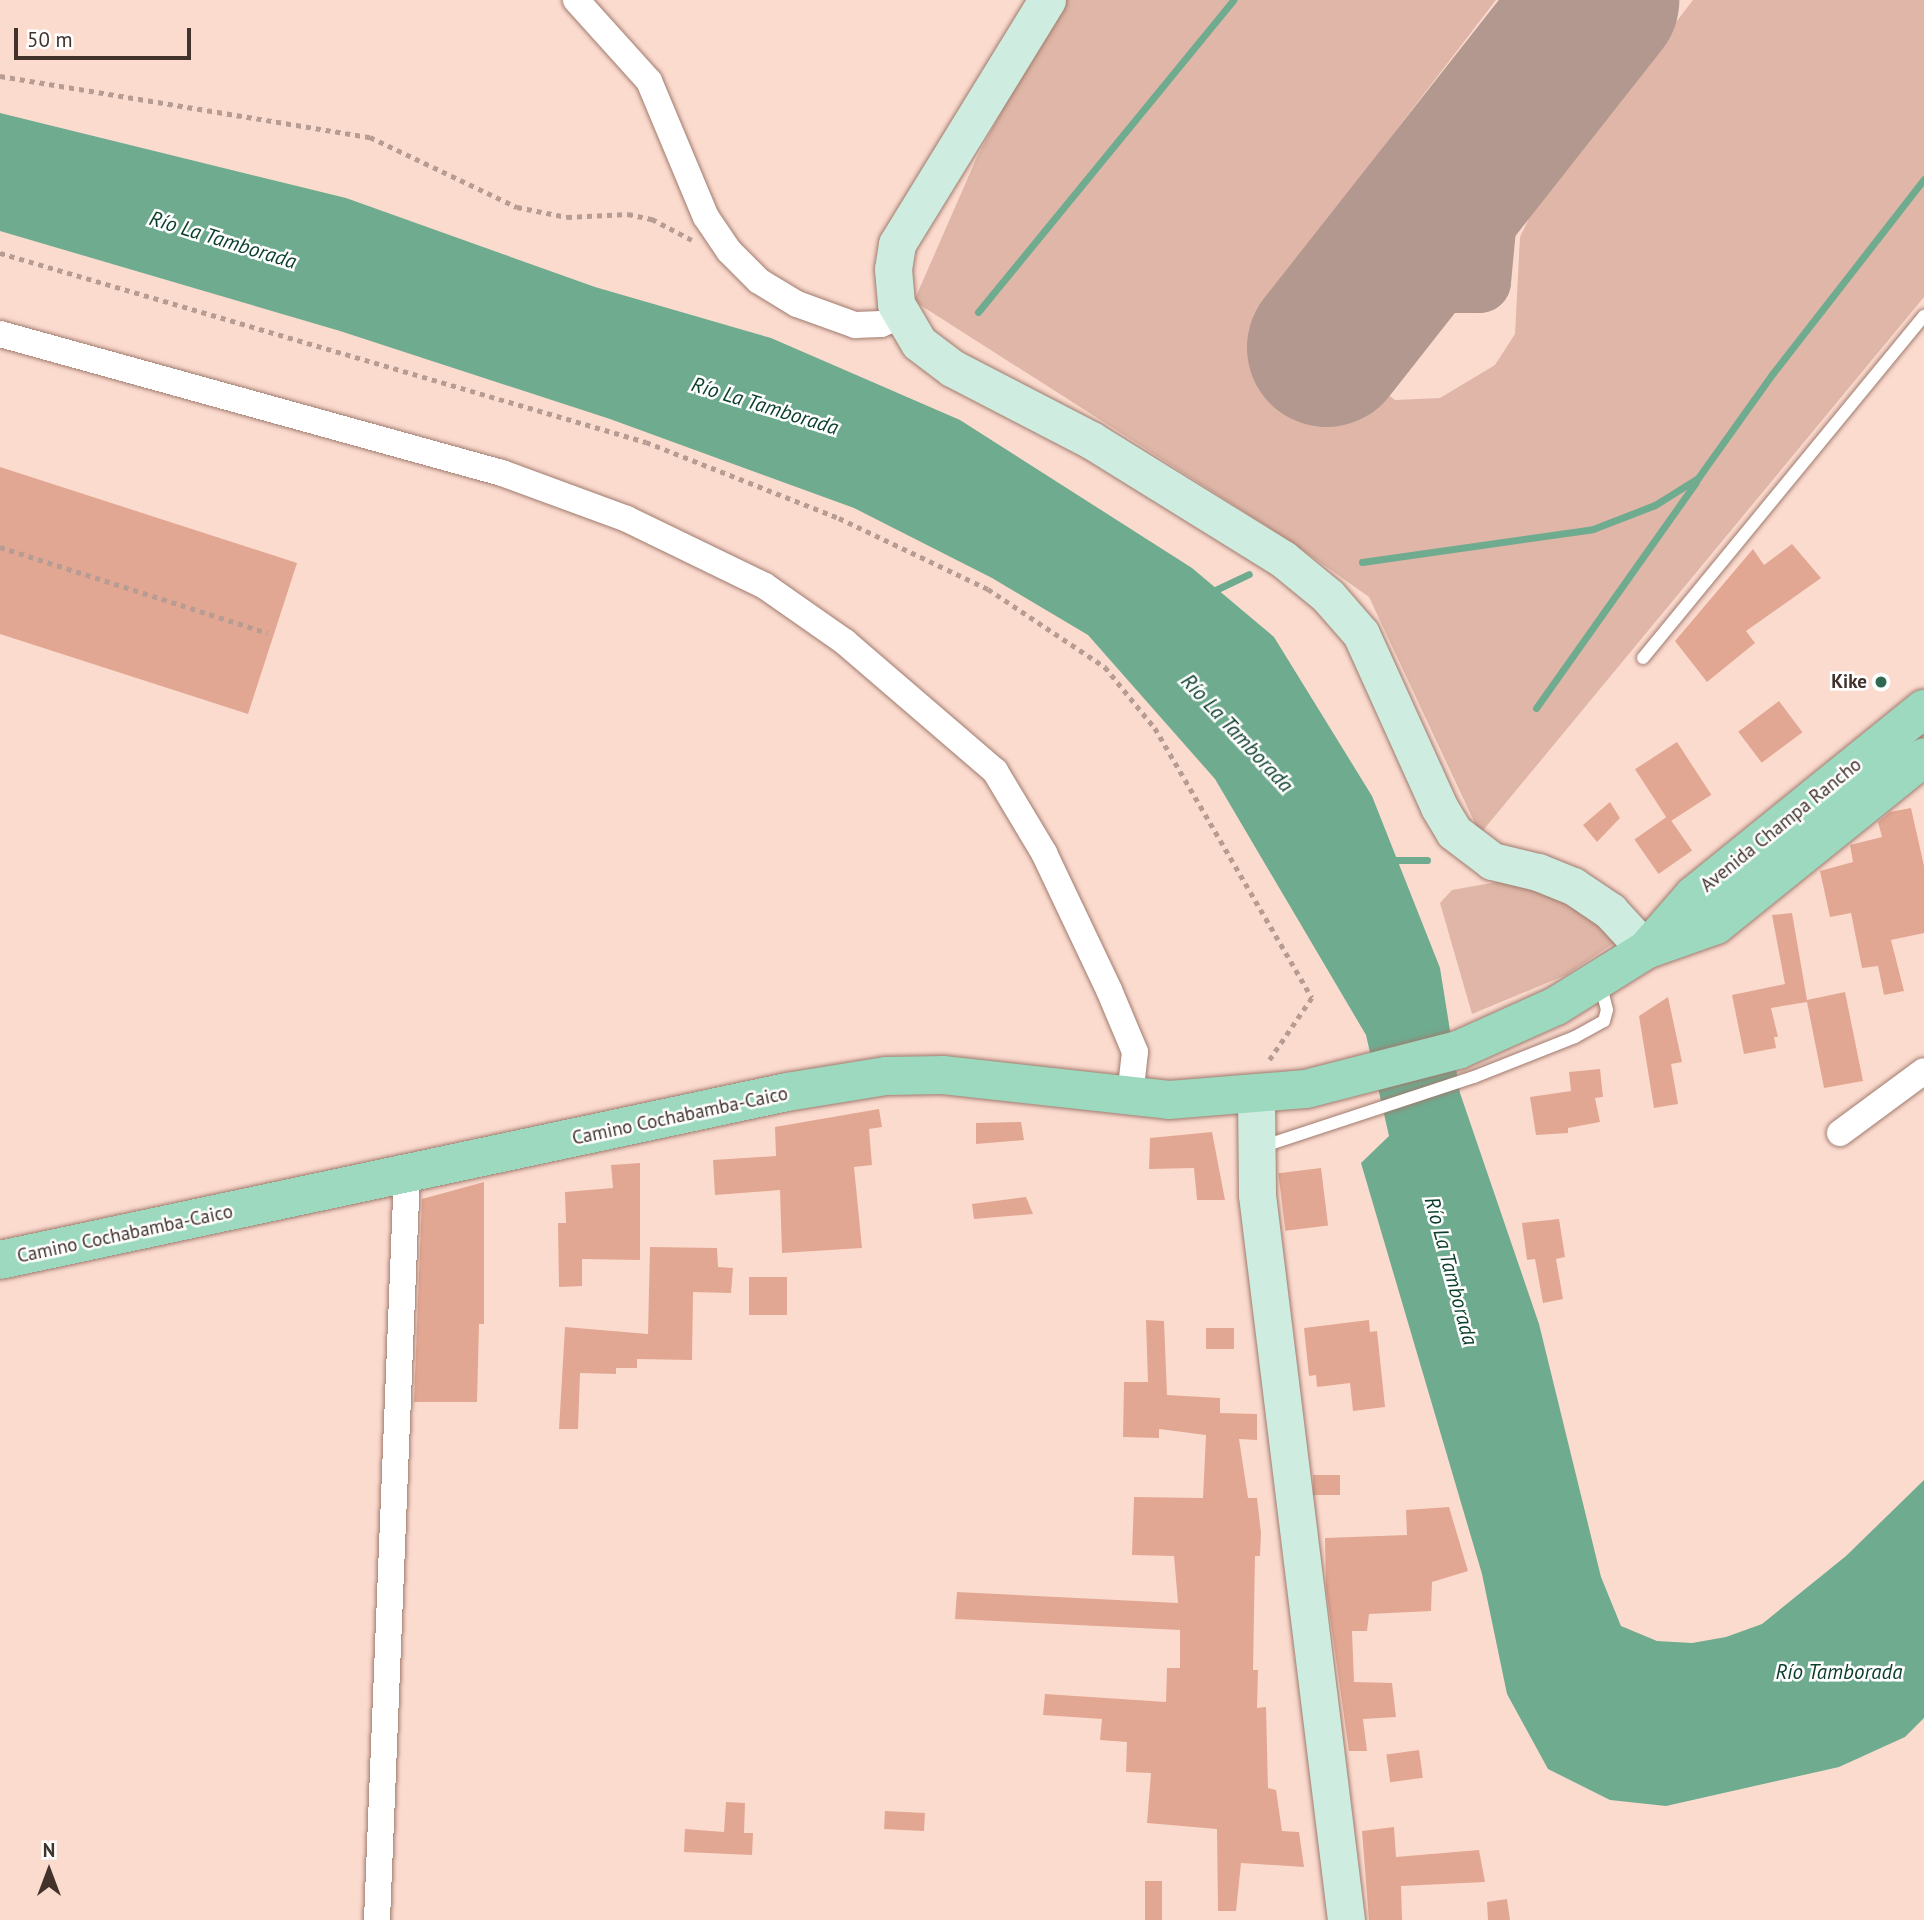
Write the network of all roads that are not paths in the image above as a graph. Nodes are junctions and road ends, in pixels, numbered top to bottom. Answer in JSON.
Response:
{"nodes":[{"id":1,"x":576,"y":0,"type":"edge"},
{"id":2,"x":1047,"y":0,"type":"edge"},
{"id":3,"x":903,"y":315,"type":"junction"},
{"id":4,"x":1924,"y":316,"type":"edge"},
{"id":5,"x":0,"y":334,"type":"edge"},
{"id":6,"x":1643,"y":659,"type":"dead end"},
{"id":7,"x":1924,"y":709,"type":"edge"},
{"id":8,"x":1924,"y":757,"type":"edge"},
{"id":9,"x":1646,"y":950,"type":"junction"},
{"id":10,"x":1924,"y":1071,"type":"edge"},
{"id":11,"x":1367,"y":1092,"type":"junction"},
{"id":12,"x":1130,"y":1096,"type":"junction"},
{"id":13,"x":1256,"y":1096,"type":"junction"},
{"id":14,"x":1840,"y":1133,"type":"dead end"},
{"id":15,"x":1256,"y":1149,"type":"junction"},
{"id":16,"x":407,"y":1174,"type":"junction"},
{"id":17,"x":0,"y":1260,"type":"edge"},
{"id":18,"x":377,"y":1920,"type":"edge"},
{"id":19,"x":1346,"y":1920,"type":"edge"}],
"edges":[{"from":1,"to":3,"type":"street"},
{"from":2,"to":3,"type":"street"},
{"from":3,"to":9,"type":"street"},
{"from":4,"to":6,"type":"lane"},
{"from":5,"to":12,"type":"street"},
{"from":7,"to":9,"type":"main road","name":"Avenida Champa Rancho"},
{"from":8,"to":9,"type":"main road","name":"Avenida Champa Rancho"},
{"from":9,"to":11,"type":"main road","name":"Avenida Champa Rancho"},
{"from":10,"to":14,"type":"street"},
{"from":11,"to":13,"type":"main road","name":"Camino Cochabamba-Caico"},
{"from":11,"to":15,"type":"lane"},
{"from":12,"to":13,"type":"main road","name":"Camino Cochabamba-Caico"},
{"from":12,"to":16,"type":"main road","name":"Camino Cochabamba-Caico"},
{"from":13,"to":15,"type":"street"},
{"from":15,"to":19,"type":"street"},
{"from":16,"to":17,"type":"main road","name":"Camino Cochabamba-Caico"},
{"from":16,"to":18,"type":"street"}]}
